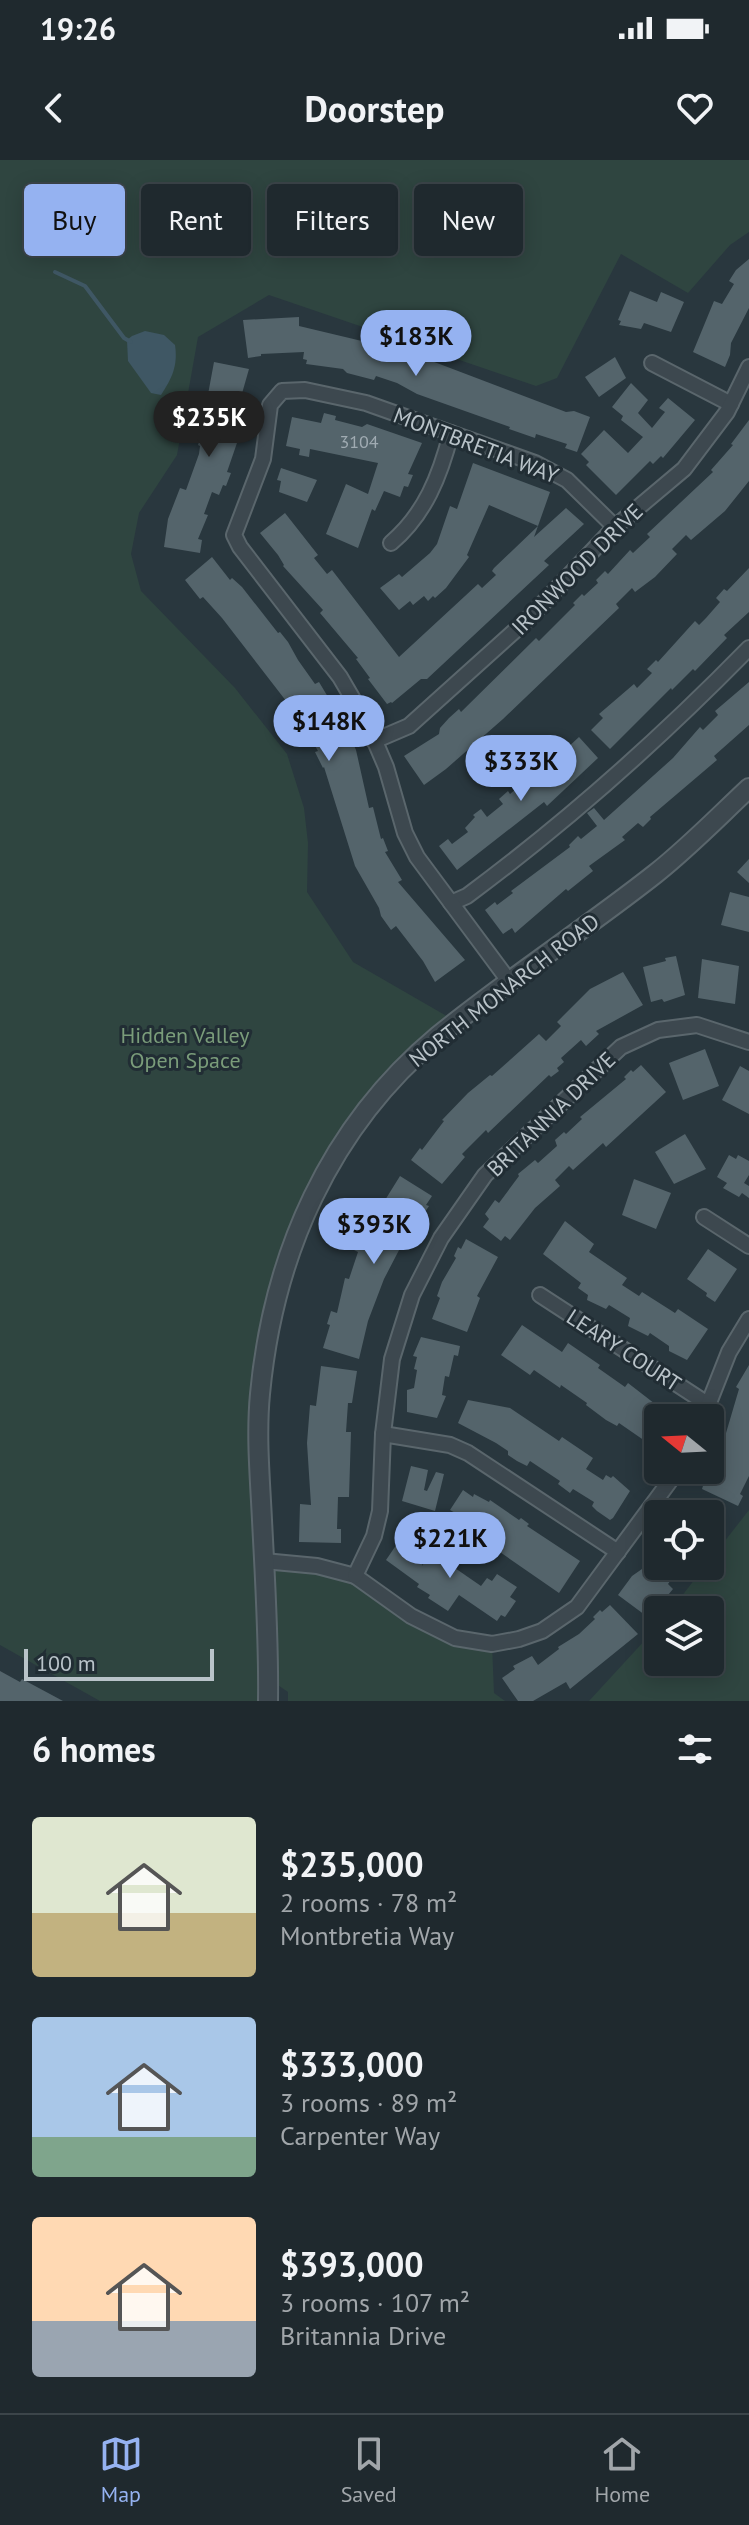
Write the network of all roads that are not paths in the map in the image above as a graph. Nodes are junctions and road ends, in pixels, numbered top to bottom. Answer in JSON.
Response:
{"nodes":[{"id":1,"x":652,"y":363,"type":"dead end"},
{"id":2,"x":749,"y":367,"type":"edge"},
{"id":3,"x":731,"y":404,"type":"junction"},
{"id":4,"x":451,"y":433,"type":"junction"},
{"id":5,"x":615,"y":527,"type":"junction"},
{"id":6,"x":391,"y":543,"type":"dead end"},
{"id":7,"x":749,"y":648,"type":"edge"},
{"id":8,"x":374,"y":741,"type":"junction"},
{"id":9,"x":749,"y":788,"type":"edge"},
{"id":10,"x":451,"y":903,"type":"junction"},
{"id":11,"x":509,"y":981,"type":"junction"},
{"id":12,"x":749,"y":1042,"type":"edge"},
{"id":13,"x":704,"y":1217,"type":"dead end"},
{"id":14,"x":749,"y":1246,"type":"edge"},
{"id":15,"x":540,"y":1295,"type":"dead end"},
{"id":16,"x":749,"y":1319,"type":"edge"},
{"id":17,"x":695,"y":1404,"type":"edge"},
{"id":18,"x":709,"y":1404,"type":"edge"},
{"id":19,"x":383,"y":1434,"type":"junction"},
{"id":20,"x":668,"y":1484,"type":"edge"},
{"id":21,"x":618,"y":1552,"type":"junction"},
{"id":22,"x":264,"y":1561,"type":"junction"},
{"id":23,"x":355,"y":1576,"type":"junction"},
{"id":24,"x":268,"y":1701,"type":"edge"}],
"edges":[{"from":1,"to":3,"type":"street"},
{"from":2,"to":3,"type":"street","name":"IRONWOOD DRIVE"},
{"from":3,"to":5,"type":"street","name":"IRONWOOD DRIVE"},
{"from":4,"to":5,"type":"street","name":"MONTBRETIA WAY"},
{"from":4,"to":6,"type":"street"},
{"from":4,"to":8,"type":"street","name":"MONTBRETIA WAY"},
{"from":5,"to":8,"type":"street","name":"IRONWOOD DRIVE"},
{"from":7,"to":10,"type":"street"},
{"from":8,"to":10,"type":"street","name":"MONTBRETIA WAY"},
{"from":9,"to":11,"type":"street","name":"NORTH MONARCH ROAD"},
{"from":10,"to":11,"type":"street","name":"MONTBRETIA WAY"},
{"from":11,"to":22,"type":"street","name":"NORTH MONARCH ROAD"},
{"from":12,"to":19,"type":"street","name":"BRITANNIA DRIVE"},
{"from":13,"to":14,"type":"street"},
{"from":15,"to":17,"type":"street","name":"LEARY COURT"},
{"from":16,"to":18,"type":"street"},
{"from":19,"to":21,"type":"street"},
{"from":19,"to":23,"type":"street","name":"BRITANNIA DRIVE"},
{"from":20,"to":21,"type":"street"},
{"from":21,"to":23,"type":"street"},
{"from":22,"to":23,"type":"street"},
{"from":22,"to":24,"type":"street","name":"NORTH MONARCH ROAD"}]}
